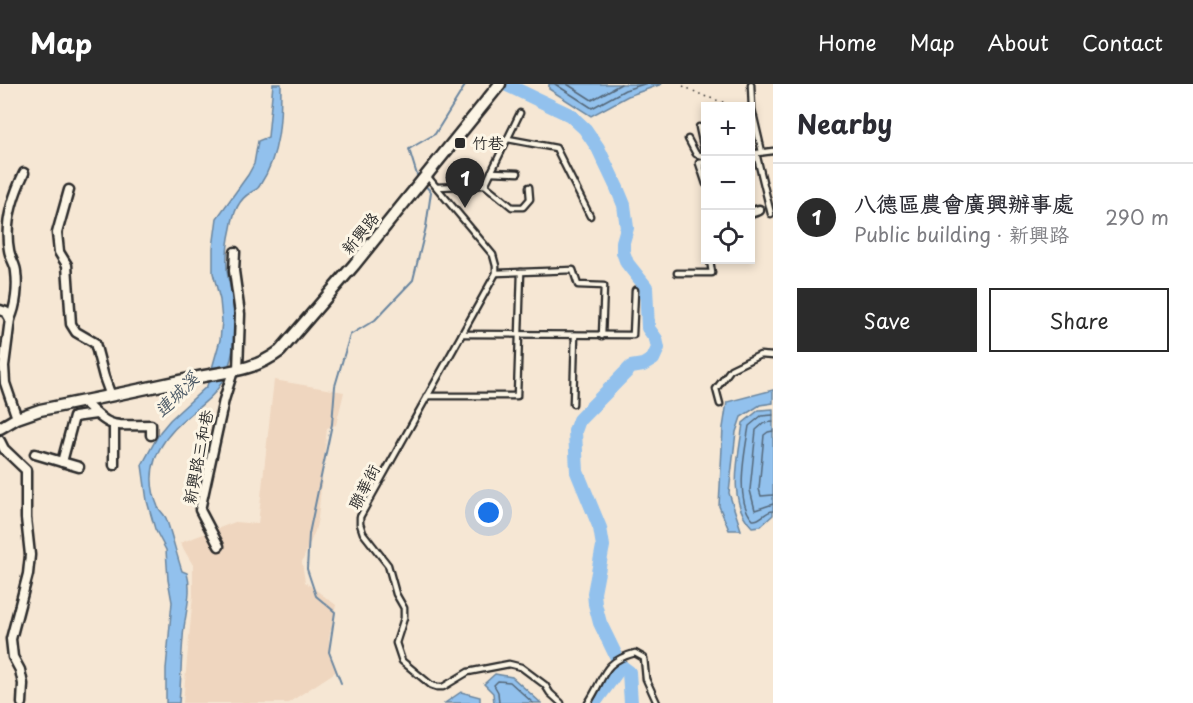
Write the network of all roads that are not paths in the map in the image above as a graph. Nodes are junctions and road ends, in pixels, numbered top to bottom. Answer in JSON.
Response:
{"nodes":[{"id":1,"x":750,"y":84,"type":"edge"},
{"id":2,"x":498,"y":87,"type":"edge"},
{"id":3,"x":520,"y":113,"type":"dead end"},
{"id":4,"x":699,"y":127,"type":"dead end"},
{"id":5,"x":701,"y":137,"type":"edge"},
{"id":6,"x":508,"y":139,"type":"junction"},
{"id":7,"x":688,"y":139,"type":"dead end"},
{"id":8,"x":773,"y":151,"type":"edge"},
{"id":9,"x":762,"y":152,"type":"junction"},
{"id":10,"x":755,"y":154,"type":"edge"},
{"id":11,"x":701,"y":155,"type":"edge"},
{"id":12,"x":754,"y":156,"type":"edge"},
{"id":13,"x":491,"y":172,"type":"junction"},
{"id":14,"x":24,"y":173,"type":"dead end"},
{"id":15,"x":518,"y":173,"type":"dead end"},
{"id":16,"x":423,"y":178,"type":"junction"},
{"id":17,"x":485,"y":185,"type":"junction"},
{"id":18,"x":529,"y":187,"type":"dead end"},
{"id":19,"x":437,"y":188,"type":"junction"},
{"id":20,"x":69,"y":190,"type":"dead end"},
{"id":21,"x":771,"y":214,"type":"dead end"},
{"id":22,"x":590,"y":216,"type":"dead end"},
{"id":23,"x":235,"y":252,"type":"dead end"},
{"id":24,"x":711,"y":264,"type":"edge"},
{"id":25,"x":521,"y":272,"type":"junction"},
{"id":26,"x":496,"y":273,"type":"junction"},
{"id":27,"x":677,"y":273,"type":"dead end"},
{"id":28,"x":635,"y":290,"type":"dead end"},
{"id":29,"x":0,"y":310,"type":"edge"},
{"id":30,"x":10,"y":319,"type":"junction"},
{"id":31,"x":462,"y":334,"type":"junction"},
{"id":32,"x":519,"y":334,"type":"junction"},
{"id":33,"x":575,"y":335,"type":"junction"},
{"id":34,"x":602,"y":336,"type":"junction"},
{"id":35,"x":773,"y":356,"type":"edge"},
{"id":36,"x":234,"y":371,"type":"junction"},
{"id":37,"x":111,"y":396,"type":"junction"},
{"id":38,"x":426,"y":396,"type":"junction"},
{"id":39,"x":84,"y":402,"type":"junction"},
{"id":40,"x":573,"y":404,"type":"dead end"},
{"id":41,"x":720,"y":404,"type":"dead end"},
{"id":42,"x":96,"y":414,"type":"junction"},
{"id":43,"x":17,"y":418,"type":"junction"},
{"id":44,"x":114,"y":425,"type":"junction"},
{"id":45,"x":0,"y":429,"type":"edge"},
{"id":46,"x":151,"y":435,"type":"dead end"},
{"id":47,"x":0,"y":441,"type":"edge"},
{"id":48,"x":35,"y":454,"type":"dead end"},
{"id":49,"x":62,"y":462,"type":"junction"},
{"id":50,"x":114,"y":465,"type":"dead end"},
{"id":51,"x":79,"y":467,"type":"dead end"},
{"id":52,"x":219,"y":546,"type":"dead end"},
{"id":53,"x":22,"y":703,"type":"edge"},
{"id":54,"x":561,"y":703,"type":"edge"},
{"id":55,"x":588,"y":703,"type":"edge"},
{"id":56,"x":657,"y":703,"type":"edge"}],
"edges":[{"from":1,"to":9,"type":"lane"},
{"from":2,"to":16,"type":"street","name":"新興路"},
{"from":3,"to":6,"type":"lane"},
{"from":4,"to":5,"type":"lane"},
{"from":6,"to":13,"type":"lane"},
{"from":6,"to":22,"type":"lane"},
{"from":7,"to":11,"type":"lane"},
{"from":8,"to":9,"type":"lane"},
{"from":9,"to":10,"type":"lane"},
{"from":12,"to":21,"type":"lane"},
{"from":13,"to":15,"type":"lane"},
{"from":13,"to":17,"type":"lane"},
{"from":14,"to":30,"type":"street"},
{"from":16,"to":19,"type":"lane"},
{"from":16,"to":36,"type":"street","name":"新興路"},
{"from":17,"to":18,"type":"lane"},
{"from":17,"to":19,"type":"lane"},
{"from":19,"to":26,"type":"lane"},
{"from":20,"to":37,"type":"street"},
{"from":23,"to":36,"type":"street","name":"新興路三和巷"},
{"from":24,"to":27,"type":"lane"},
{"from":25,"to":26,"type":"lane"},
{"from":25,"to":32,"type":"lane"},
{"from":25,"to":34,"type":"lane"},
{"from":26,"to":31,"type":"lane","name":"聯華街"},
{"from":28,"to":34,"type":"lane"},
{"from":29,"to":30,"type":"street"},
{"from":30,"to":43,"type":"street"},
{"from":31,"to":32,"type":"lane"},
{"from":31,"to":38,"type":"lane","name":"聯華街"},
{"from":32,"to":33,"type":"lane"},
{"from":32,"to":38,"type":"lane"},
{"from":33,"to":34,"type":"lane"},
{"from":33,"to":40,"type":"lane"},
{"from":35,"to":41,"type":"lane"},
{"from":36,"to":37,"type":"street","name":"新興路"},
{"from":36,"to":52,"type":"street","name":"新興路三和巷"},
{"from":37,"to":39,"type":"street"},
{"from":38,"to":54,"type":"lane","name":"聯華街"},
{"from":39,"to":42,"type":"street"},
{"from":39,"to":43,"type":"street"},
{"from":42,"to":44,"type":"street"},
{"from":42,"to":49,"type":"street"},
{"from":43,"to":45,"type":"street"},
{"from":44,"to":46,"type":"street"},
{"from":44,"to":50,"type":"street"},
{"from":47,"to":53,"type":"street"},
{"from":48,"to":49,"type":"street"},
{"from":49,"to":51,"type":"street"},
{"from":55,"to":56,"type":"lane"}]}
